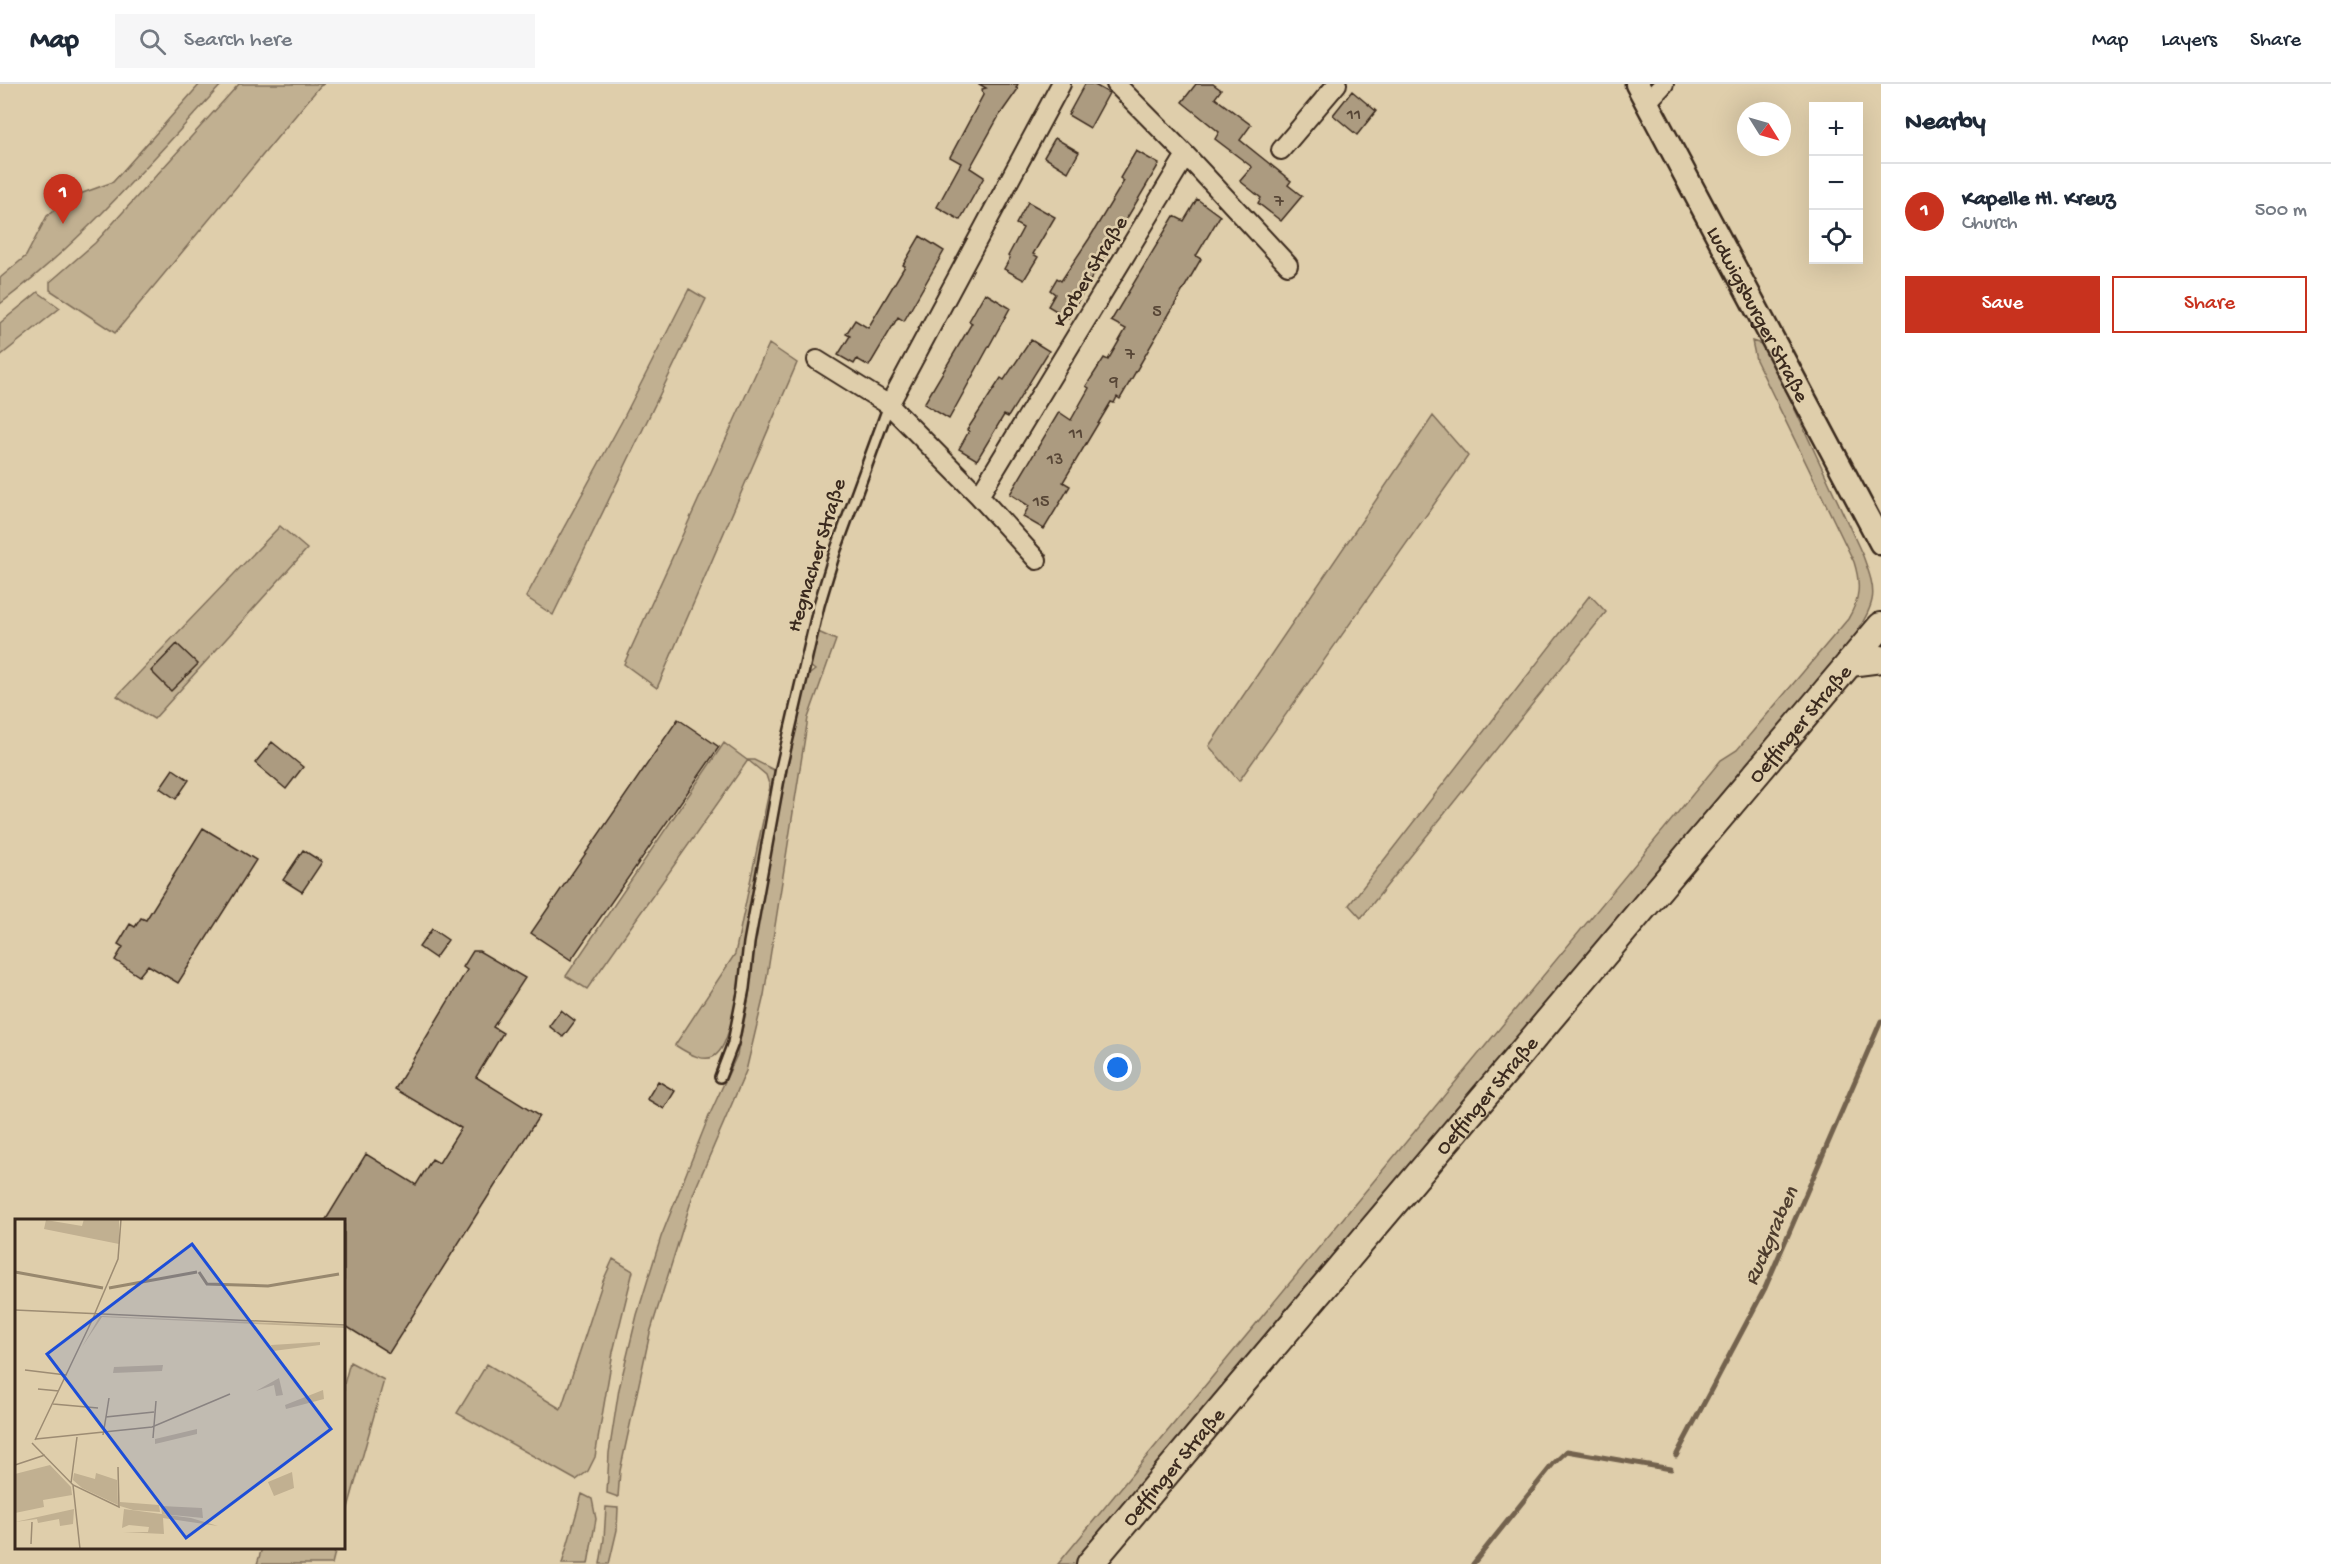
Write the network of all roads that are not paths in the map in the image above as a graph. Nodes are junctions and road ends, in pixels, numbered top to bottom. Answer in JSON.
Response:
{"nodes":[{"id":1,"x":1061,"y":84,"type":"edge"},
{"id":2,"x":1116,"y":84,"type":"edge"},
{"id":3,"x":1337,"y":84,"type":"edge"},
{"id":4,"x":1664,"y":84,"type":"edge"},
{"id":5,"x":1642,"y":93,"type":"edge"},
{"id":6,"x":1281,"y":150,"type":"dead end"},
{"id":7,"x":1186,"y":155,"type":"junction"},
{"id":8,"x":1288,"y":265,"type":"dead end"},
{"id":9,"x":817,"y":360,"type":"dead end"},
{"id":10,"x":889,"y":405,"type":"junction"},
{"id":11,"x":979,"y":496,"type":"junction"},
{"id":12,"x":1874,"y":520,"type":"edge"},
{"id":13,"x":1881,"y":543,"type":"edge"},
{"id":14,"x":1037,"y":560,"type":"dead end"},
{"id":15,"x":1881,"y":626,"type":"edge"},
{"id":16,"x":1881,"y":658,"type":"edge"},
{"id":17,"x":1850,"y":663,"type":"junction"},
{"id":18,"x":720,"y":1077,"type":"dead end"},
{"id":19,"x":1089,"y":1564,"type":"edge"}],
"edges":[{"from":1,"to":10,"type":"street","name":"Hegnacher Straße"},
{"from":2,"to":7,"type":"street"},
{"from":3,"to":6,"type":"street"},
{"from":4,"to":5,"type":"street"},
{"from":5,"to":12,"type":"street","name":"Ludwigsburger Straße"},
{"from":7,"to":8,"type":"street"},
{"from":7,"to":11,"type":"street","name":"Korber Straße"},
{"from":9,"to":10,"type":"street"},
{"from":10,"to":11,"type":"street"},
{"from":10,"to":18,"type":"lane","name":"Hegnacher Straße"},
{"from":11,"to":14,"type":"street"},
{"from":12,"to":13,"type":"street","name":"Ludwigsburger Straße"},
{"from":15,"to":17,"type":"main road","name":"Oeffinger Straße"},
{"from":16,"to":17,"type":"main road"},
{"from":17,"to":19,"type":"main road","name":"Oeffinger Straße"}]}
